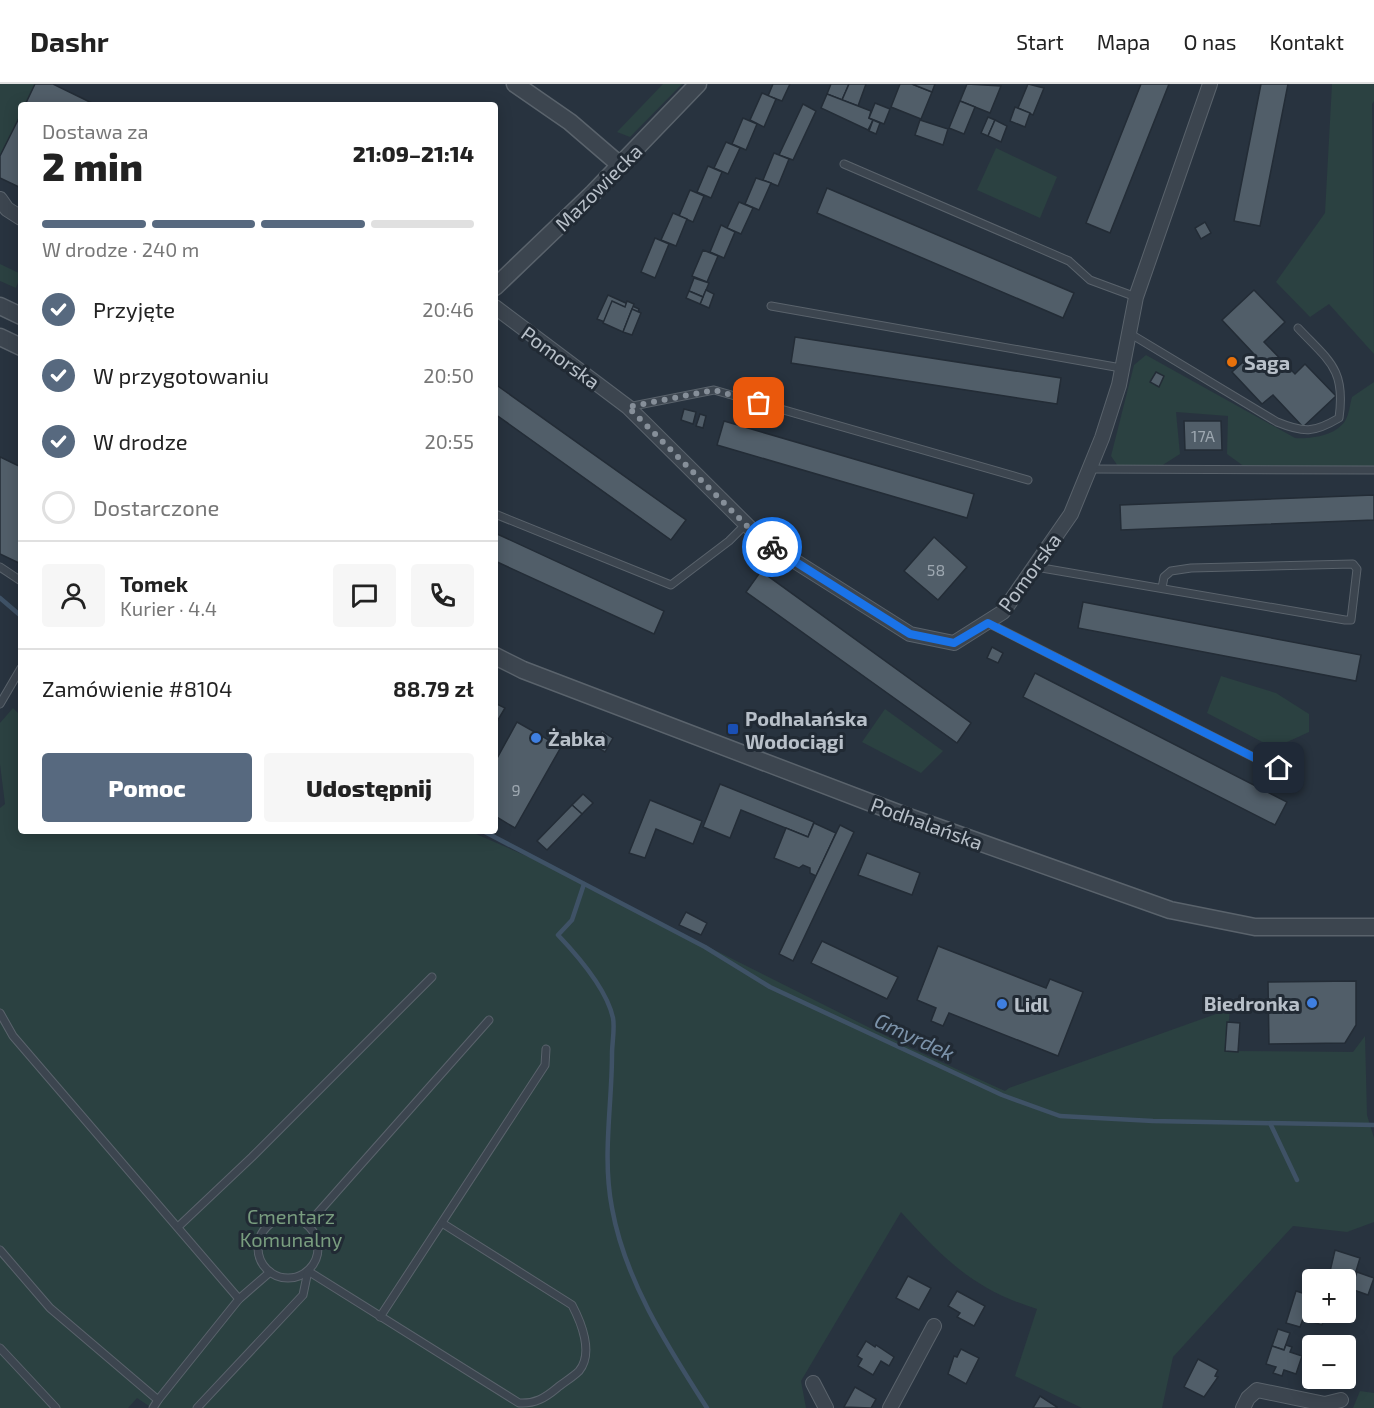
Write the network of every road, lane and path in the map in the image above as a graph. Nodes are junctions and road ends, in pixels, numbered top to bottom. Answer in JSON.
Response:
{"nodes":[{"id":1,"x":515,"y":84,"type":"edge"},
{"id":2,"x":698,"y":84,"type":"edge"},
{"id":3,"x":1210,"y":84,"type":"edge"},
{"id":4,"x":844,"y":164,"type":"dead end"},
{"id":5,"x":620,"y":165,"type":"junction"},
{"id":6,"x":2,"y":204,"type":"edge"},
{"id":7,"x":18,"y":216,"type":"edge"},
{"id":8,"x":498,"y":284,"type":"edge"},
{"id":9,"x":1136,"y":297,"type":"junction"},
{"id":10,"x":0,"y":306,"type":"edge"},
{"id":11,"x":771,"y":306,"type":"dead end"},
{"id":12,"x":498,"y":309,"type":"edge"},
{"id":13,"x":18,"y":315,"type":"edge"},
{"id":14,"x":1298,"y":328,"type":"dead end"},
{"id":15,"x":1128,"y":332,"type":"junction"},
{"id":16,"x":0,"y":337,"type":"edge"},
{"id":17,"x":18,"y":346,"type":"edge"},
{"id":18,"x":1121,"y":368,"type":"junction"},
{"id":19,"x":628,"y":407,"type":"junction"},
{"id":20,"x":1090,"y":469,"type":"junction"},
{"id":21,"x":1374,"y":470,"type":"edge"},
{"id":22,"x":1028,"y":480,"type":"dead end"},
{"id":23,"x":498,"y":515,"type":"edge"},
{"id":24,"x":746,"y":525,"type":"junction"},
{"id":25,"x":0,"y":567,"type":"edge"},
{"id":26,"x":1036,"y":567,"type":"junction"},
{"id":27,"x":18,"y":579,"type":"edge"},
{"id":28,"x":1162,"y":588,"type":"junction"},
{"id":29,"x":988,"y":623,"type":"junction"},
{"id":30,"x":498,"y":658,"type":"edge"},
{"id":31,"x":18,"y":673,"type":"edge"},
{"id":32,"x":0,"y":704,"type":"edge"},
{"id":33,"x":1279,"y":768,"type":"dead end"},
{"id":34,"x":1374,"y":927,"type":"edge"},
{"id":35,"x":432,"y":977,"type":"dead end"},
{"id":36,"x":0,"y":1013,"type":"edge"},
{"id":37,"x":489,"y":1020,"type":"dead end"},
{"id":38,"x":546,"y":1049,"type":"dead end"},
{"id":39,"x":441,"y":1223,"type":"junction"},
{"id":40,"x":308,"y":1224,"type":"junction"},
{"id":41,"x":179,"y":1226,"type":"junction"},
{"id":42,"x":0,"y":1250,"type":"edge"},
{"id":43,"x":308,"y":1271,"type":"junction"},
{"id":44,"x":270,"y":1272,"type":"junction"},
{"id":45,"x":239,"y":1299,"type":"junction"},
{"id":46,"x":380,"y":1317,"type":"junction"},
{"id":47,"x":934,"y":1326,"type":"dead end"},
{"id":48,"x":0,"y":1348,"type":"edge"},
{"id":49,"x":813,"y":1383,"type":"dead end"},
{"id":50,"x":158,"y":1400,"type":"junction"},
{"id":51,"x":1341,"y":1400,"type":"dead end"},
{"id":52,"x":57,"y":1408,"type":"edge"},
{"id":53,"x":153,"y":1408,"type":"edge"},
{"id":54,"x":197,"y":1408,"type":"edge"},
{"id":55,"x":826,"y":1408,"type":"edge"},
{"id":56,"x":890,"y":1408,"type":"edge"},
{"id":57,"x":1243,"y":1408,"type":"edge"}],
"edges":[{"from":1,"to":5,"type":"street"},
{"from":2,"to":5,"type":"street","name":"Mazowiecka"},
{"from":3,"to":9,"type":"street","name":"Pomorska"},
{"from":4,"to":9,"type":"lane"},
{"from":5,"to":8,"type":"street","name":"Mazowiecka"},
{"from":6,"to":7,"type":"street"},
{"from":9,"to":15,"type":"street","name":"Pomorska"},
{"from":10,"to":13,"type":"street"},
{"from":11,"to":18,"type":"lane"},
{"from":12,"to":19,"type":"street","name":"Pomorska"},
{"from":14,"to":15,"type":"lane"},
{"from":15,"to":18,"type":"street","name":"Pomorska"},
{"from":16,"to":17,"type":"street"},
{"from":18,"to":20,"type":"street","name":"Pomorska"},
{"from":19,"to":22,"type":"lane"},
{"from":19,"to":24,"type":"street","name":"Pomorska"},
{"from":20,"to":21,"type":"lane"},
{"from":20,"to":26,"type":"street","name":"Pomorska"},
{"from":23,"to":24,"type":"lane"},
{"from":24,"to":29,"type":"street","name":"Pomorska"},
{"from":25,"to":27,"type":"lane"},
{"from":26,"to":28,"type":"lane"},
{"from":26,"to":29,"type":"street","name":"Pomorska"},
{"from":28,"to":28,"type":"lane"},
{"from":29,"to":33,"type":"lane"},
{"from":30,"to":34,"type":"street","name":"Podhalańska"},
{"from":31,"to":32,"type":"lane"},
{"from":35,"to":41,"type":"lane"},
{"from":36,"to":41,"type":"lane"},
{"from":37,"to":40,"type":"lane"},
{"from":38,"to":39,"type":"lane"},
{"from":39,"to":46,"type":"lane"},
{"from":39,"to":46,"type":"lane"},
{"from":40,"to":43,"type":"lane"},
{"from":40,"to":44,"type":"lane"},
{"from":41,"to":45,"type":"lane"},
{"from":42,"to":50,"type":"lane"},
{"from":43,"to":44,"type":"lane"},
{"from":43,"to":46,"type":"lane"},
{"from":43,"to":54,"type":"lane"},
{"from":44,"to":45,"type":"lane"},
{"from":45,"to":50,"type":"lane"},
{"from":47,"to":56,"type":"street"},
{"from":48,"to":52,"type":"lane"},
{"from":49,"to":55,"type":"street"},
{"from":50,"to":53,"type":"lane"},
{"from":51,"to":57,"type":"street"}]}
